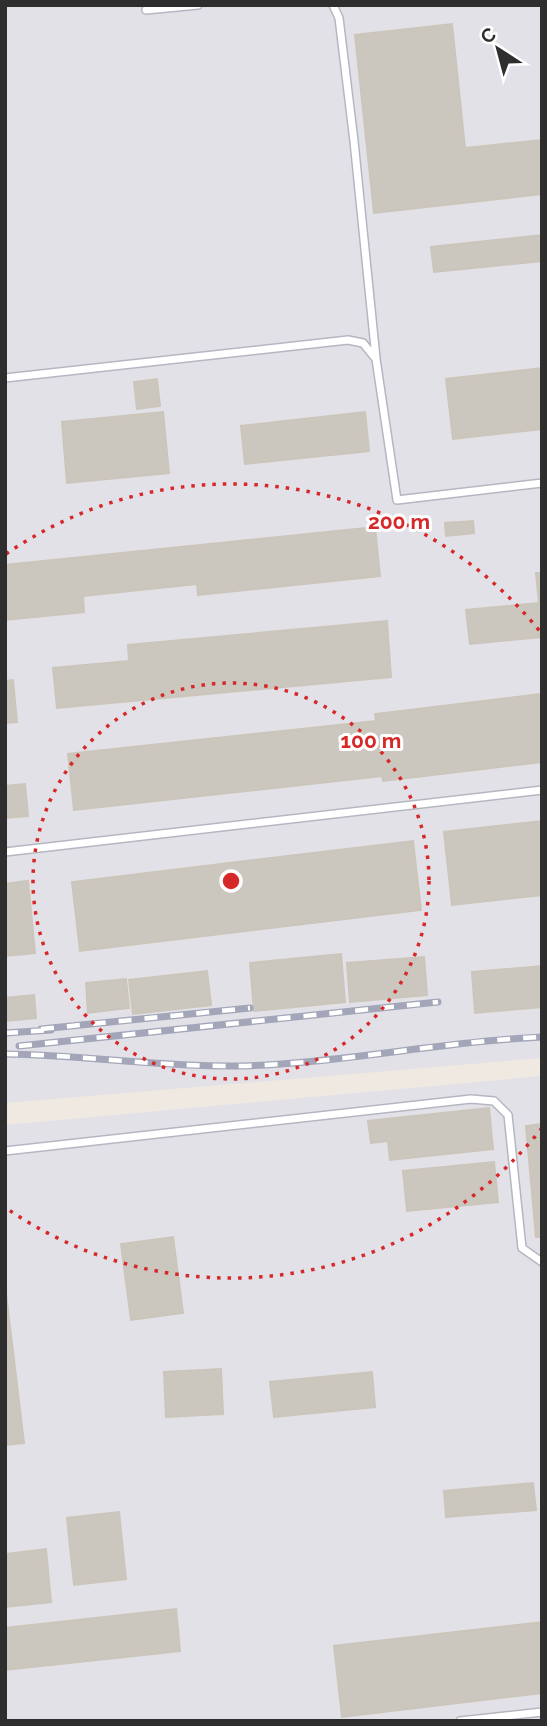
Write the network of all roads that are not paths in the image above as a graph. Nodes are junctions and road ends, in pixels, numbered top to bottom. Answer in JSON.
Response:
{"nodes":[{"id":1,"x":198,"y":5,"type":"edge"},
{"id":2,"x":333,"y":5,"type":"edge"},
{"id":3,"x":146,"y":10,"type":"dead end"},
{"id":4,"x":376,"y":359,"type":"junction"},
{"id":5,"x":5,"y":378,"type":"edge"},
{"id":6,"x":542,"y":483,"type":"edge"},
{"id":7,"x":542,"y":790,"type":"edge"},
{"id":8,"x":5,"y":852,"type":"edge"},
{"id":9,"x":5,"y":1150,"type":"edge"},
{"id":10,"x":542,"y":1262,"type":"edge"},
{"id":11,"x":542,"y":1712,"type":"edge"},
{"id":12,"x":460,"y":1721,"type":"edge"}],
"edges":[{"from":1,"to":3,"type":"lane"},
{"from":2,"to":4,"type":"lane"},
{"from":4,"to":5,"type":"lane"},
{"from":4,"to":6,"type":"lane"},
{"from":7,"to":8,"type":"lane"},
{"from":9,"to":10,"type":"lane"},
{"from":11,"to":12,"type":"lane"}]}
